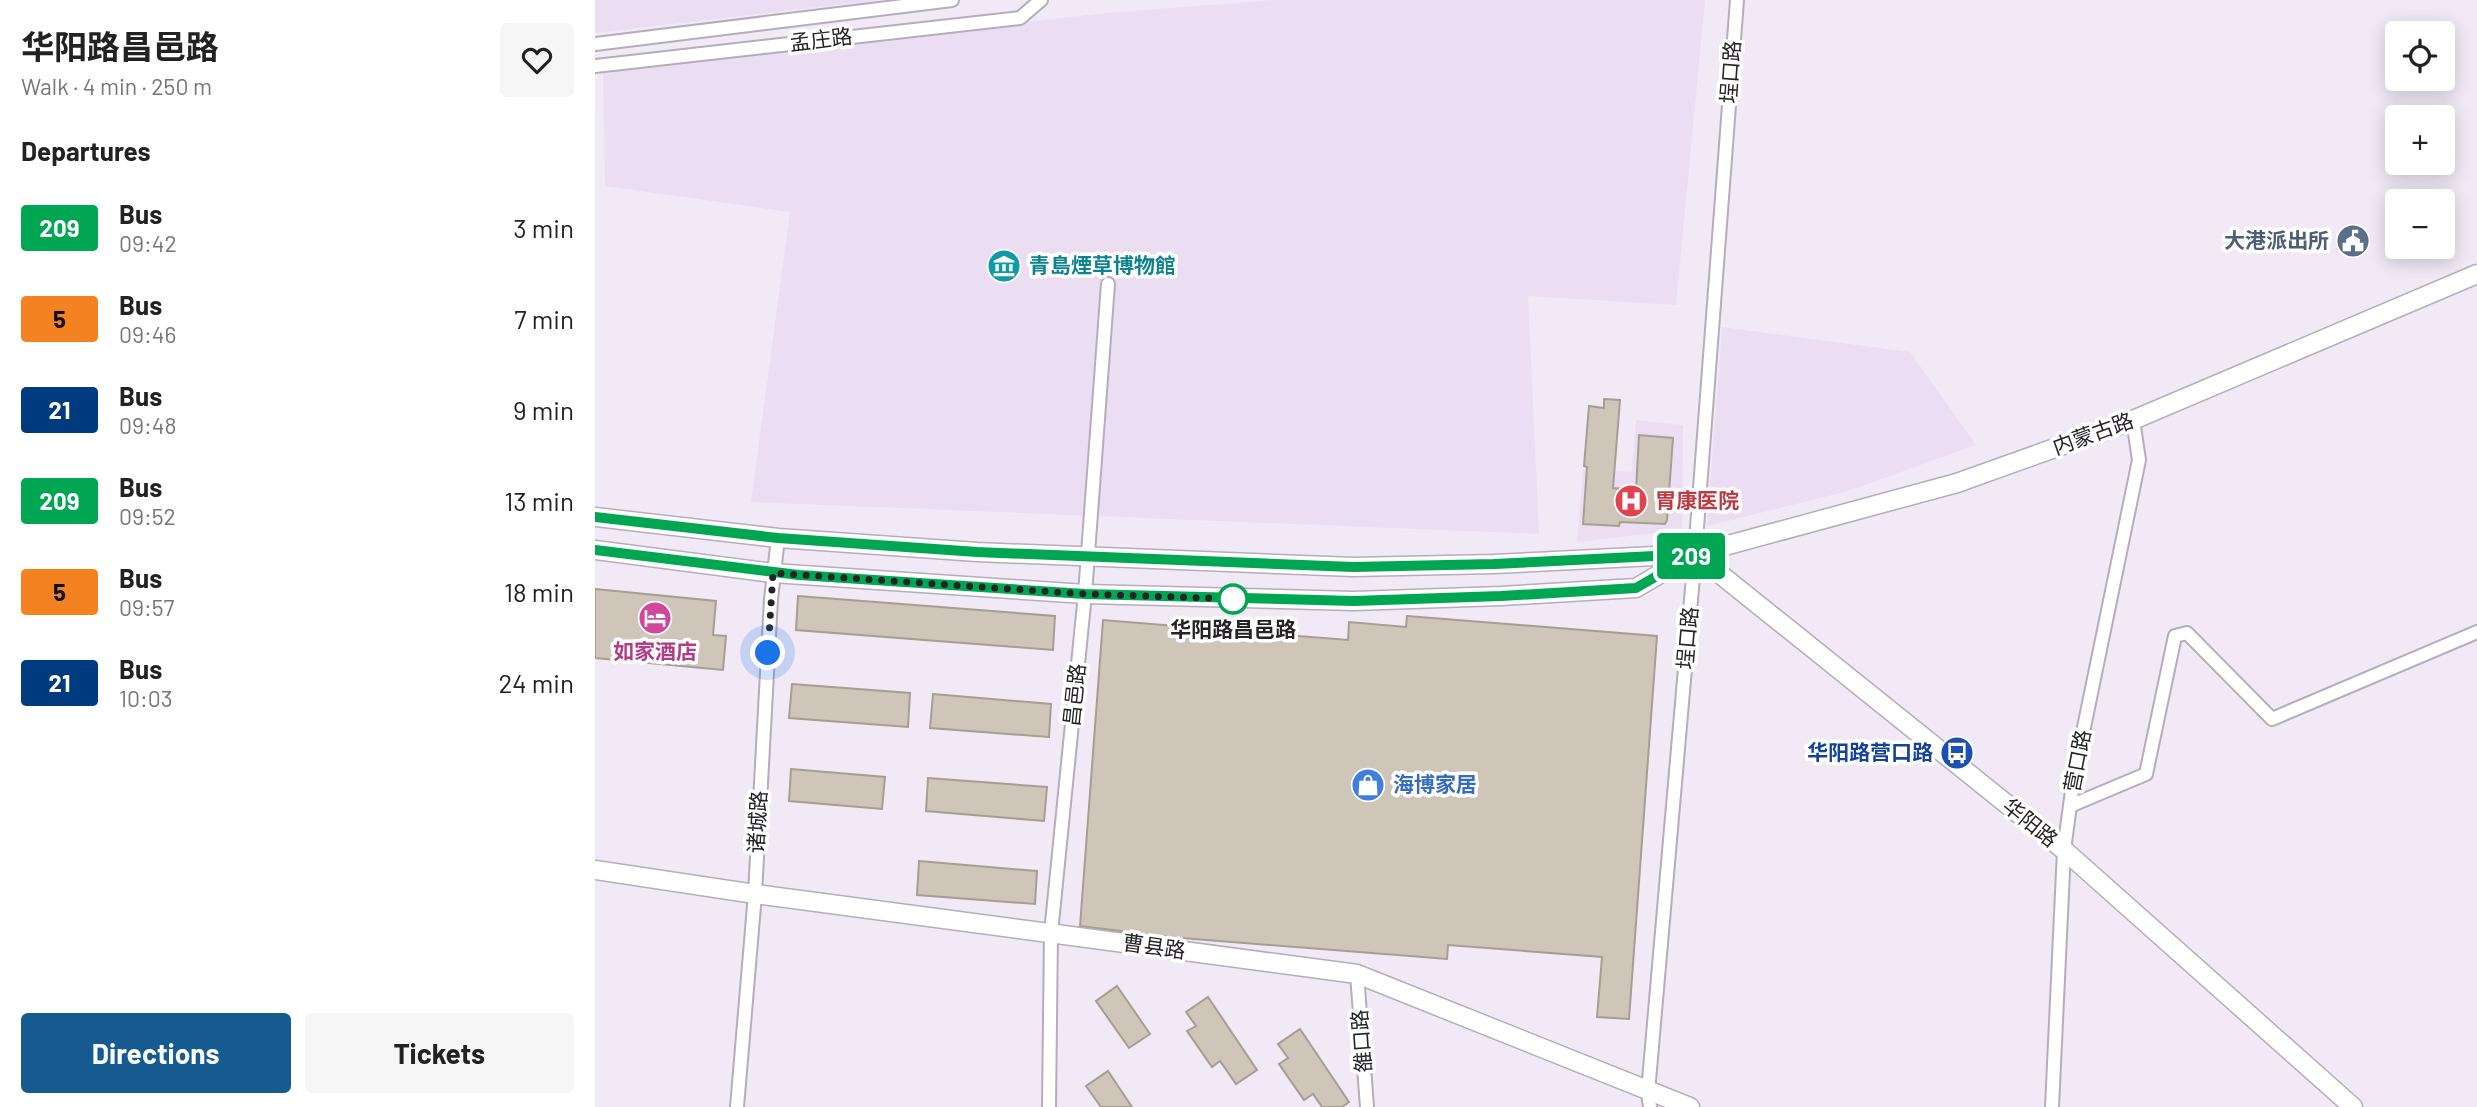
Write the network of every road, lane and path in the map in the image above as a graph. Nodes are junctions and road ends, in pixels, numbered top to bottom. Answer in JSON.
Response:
{"nodes":[{"id":1,"x":952,"y":0,"type":"edge"},
{"id":2,"x":1041,"y":0,"type":"edge"},
{"id":3,"x":1737,"y":0,"type":"edge"},
{"id":4,"x":595,"y":44,"type":"edge"},
{"id":5,"x":595,"y":66,"type":"edge"},
{"id":6,"x":2477,"y":274,"type":"edge"},
{"id":7,"x":1108,"y":284,"type":"dead end"},
{"id":8,"x":2133,"y":419,"type":"junction"},
{"id":9,"x":595,"y":517,"type":"edge"},
{"id":10,"x":778,"y":538,"type":"junction"},
{"id":11,"x":595,"y":550,"type":"edge"},
{"id":12,"x":1695,"y":554,"type":"junction"},
{"id":13,"x":1088,"y":557,"type":"junction"},
{"id":14,"x":773,"y":573,"type":"junction"},
{"id":15,"x":1085,"y":594,"type":"junction"},
{"id":16,"x":2477,"y":632,"type":"edge"},
{"id":17,"x":2070,"y":806,"type":"junction"},
{"id":18,"x":2064,"y":850,"type":"junction"},
{"id":19,"x":595,"y":870,"type":"edge"},
{"id":20,"x":755,"y":894,"type":"junction"},
{"id":21,"x":1051,"y":933,"type":"junction"},
{"id":22,"x":1357,"y":974,"type":"junction"},
{"id":23,"x":1649,"y":1099,"type":"edge"},
{"id":24,"x":737,"y":1107,"type":"edge"},
{"id":25,"x":1049,"y":1107,"type":"edge"},
{"id":26,"x":1367,"y":1107,"type":"edge"},
{"id":27,"x":1690,"y":1107,"type":"edge"},
{"id":28,"x":2052,"y":1107,"type":"edge"},
{"id":29,"x":2353,"y":1107,"type":"edge"}],
"edges":[{"from":1,"to":4,"type":"street","name":"孟庄路"},
{"from":2,"to":5,"type":"street","name":"孟庄路"},
{"from":3,"to":12,"type":"street","name":"埕口路"},
{"from":6,"to":8,"type":"main road","name":"内蒙古路"},
{"from":7,"to":13,"type":"street","name":"昌邑路"},
{"from":8,"to":12,"type":"main road","name":"内蒙古路"},
{"from":8,"to":17,"type":"street","name":"营口路"},
{"from":9,"to":10,"type":"main road"},
{"from":10,"to":13,"type":"main road"},
{"from":10,"to":14,"type":"street","name":"诸城路"},
{"from":11,"to":14,"type":"main road"},
{"from":12,"to":13,"type":"main road"},
{"from":12,"to":15,"type":"main road"},
{"from":12,"to":18,"type":"main road","name":"华阳路"},
{"from":12,"to":23,"type":"street","name":"埕口路"},
{"from":13,"to":15,"type":"street","name":"昌邑路"},
{"from":14,"to":15,"type":"main road"},
{"from":14,"to":20,"type":"street","name":"诸城路"},
{"from":15,"to":21,"type":"street","name":"昌邑路"},
{"from":16,"to":17,"type":"street"},
{"from":17,"to":18,"type":"street","name":"营口路"},
{"from":18,"to":28,"type":"street","name":"营口路"},
{"from":18,"to":29,"type":"main road","name":"华阳路"},
{"from":19,"to":20,"type":"main road","name":"曹县路"},
{"from":20,"to":21,"type":"main road","name":"曹县路"},
{"from":20,"to":24,"type":"street","name":"诸城路"},
{"from":21,"to":22,"type":"main road","name":"曹县路"},
{"from":21,"to":25,"type":"street","name":"昌邑路"},
{"from":22,"to":23,"type":"main road","name":"曹县路"},
{"from":22,"to":26,"type":"street","name":"雒口路"},
{"from":23,"to":27,"type":"main road","name":"曹县路"}]}
